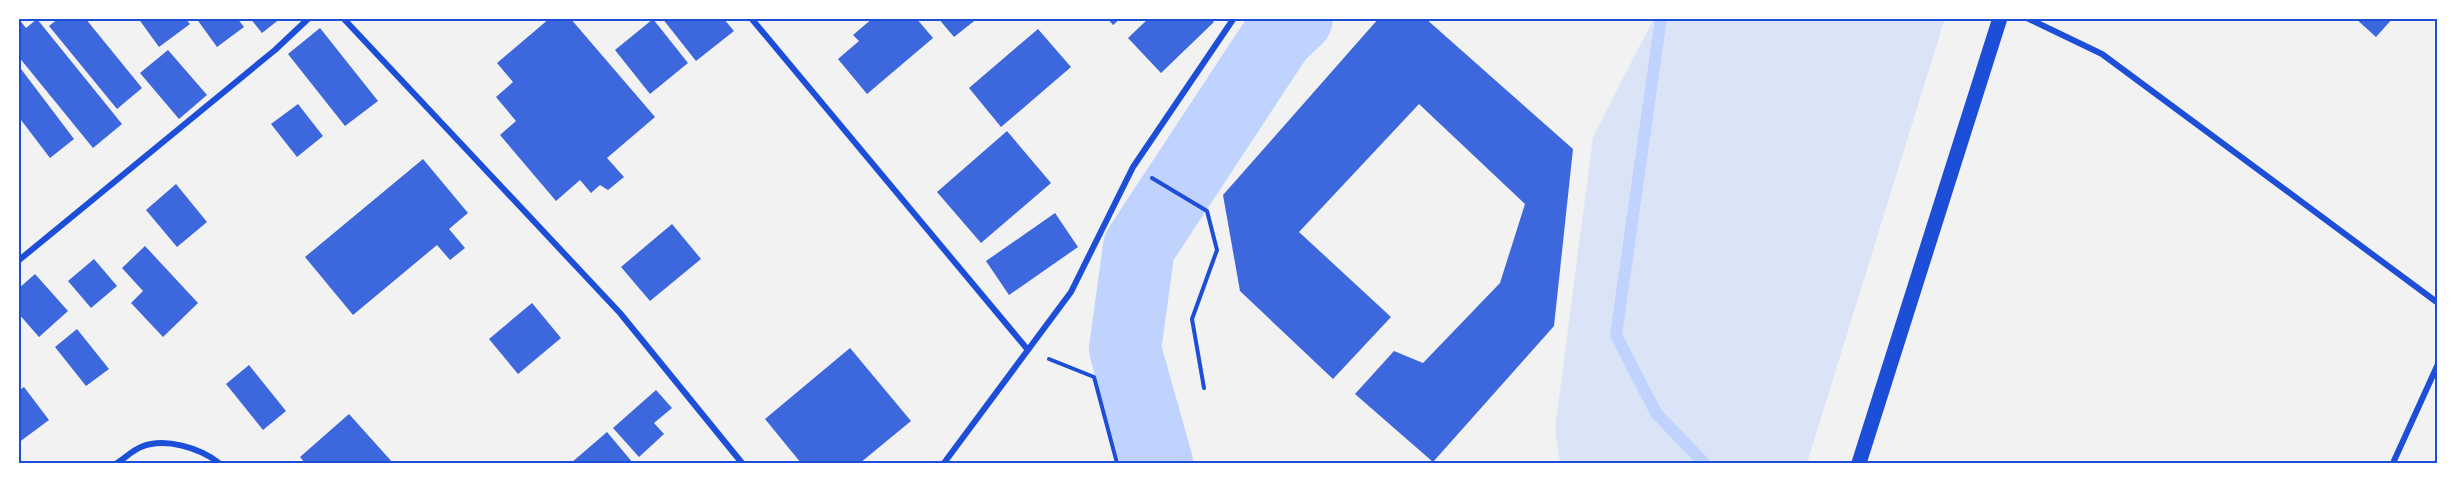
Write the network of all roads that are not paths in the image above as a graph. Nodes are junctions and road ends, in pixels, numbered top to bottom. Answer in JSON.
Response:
{"nodes":[{"id":1,"x":309,"y":18,"type":"edge"},
{"id":2,"x":343,"y":18,"type":"edge"},
{"id":3,"x":751,"y":18,"type":"edge"},
{"id":4,"x":1234,"y":18,"type":"edge"},
{"id":5,"x":2000,"y":18,"type":"edge"},
{"id":6,"x":2027,"y":18,"type":"edge"},
{"id":7,"x":18,"y":261,"type":"edge"},
{"id":8,"x":2438,"y":303,"type":"edge"},
{"id":9,"x":1028,"y":350,"type":"junction"},
{"id":10,"x":2438,"y":364,"type":"edge"},
{"id":11,"x":117,"y":463,"type":"edge"},
{"id":12,"x":219,"y":463,"type":"edge"},
{"id":13,"x":742,"y":463,"type":"edge"},
{"id":14,"x":944,"y":463,"type":"edge"},
{"id":15,"x":1859,"y":463,"type":"edge"},
{"id":16,"x":2392,"y":463,"type":"edge"}],
"edges":[{"from":1,"to":7,"type":"street"},
{"from":2,"to":13,"type":"street"},
{"from":3,"to":9,"type":"street"},
{"from":4,"to":9,"type":"street"},
{"from":5,"to":15,"type":"main road"},
{"from":6,"to":8,"type":"street"},
{"from":9,"to":14,"type":"street"},
{"from":10,"to":16,"type":"street"},
{"from":11,"to":12,"type":"street"}]}
